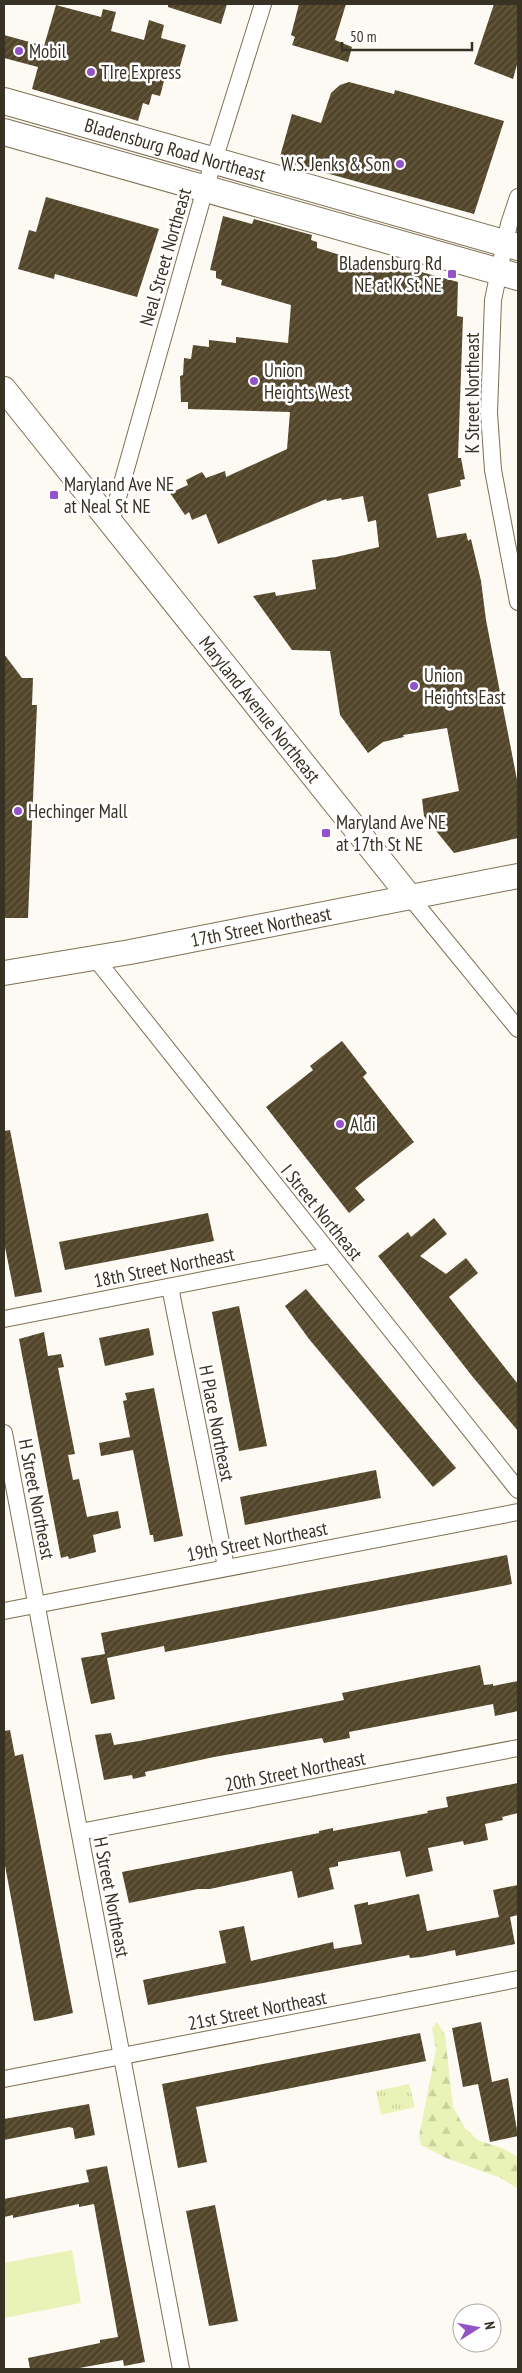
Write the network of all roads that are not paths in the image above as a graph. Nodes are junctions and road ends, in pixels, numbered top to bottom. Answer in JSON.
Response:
{"nodes":[{"id":1,"x":263,"y":4,"type":"edge"},
{"id":2,"x":4,"y":101,"type":"edge"},
{"id":3,"x":66,"y":118,"type":"junction"},
{"id":4,"x":4,"y":132,"type":"edge"},
{"id":5,"x":57,"y":148,"type":"junction"},
{"id":6,"x":214,"y":161,"type":"junction"},
{"id":7,"x":204,"y":189,"type":"junction"},
{"id":8,"x":321,"y":192,"type":"junction"},
{"id":9,"x":518,"y":197,"type":"edge"},
{"id":10,"x":359,"y":202,"type":"junction"},
{"id":11,"x":313,"y":220,"type":"junction"},
{"id":12,"x":350,"y":231,"type":"junction"},
{"id":13,"x":512,"y":245,"type":"edge"},
{"id":14,"x":509,"y":274,"type":"edge"},
{"id":15,"x":4,"y":389,"type":"edge"},
{"id":16,"x":111,"y":522,"type":"junction"},
{"id":17,"x":518,"y":602,"type":"edge"},
{"id":18,"x":518,"y":876,"type":"edge"},
{"id":19,"x":410,"y":897,"type":"junction"},
{"id":20,"x":95,"y":958,"type":"junction"},
{"id":21,"x":4,"y":973,"type":"edge"},
{"id":22,"x":518,"y":1029,"type":"edge"},
{"id":23,"x":332,"y":1255,"type":"junction"},
{"id":24,"x":170,"y":1286,"type":"junction"},
{"id":25,"x":4,"y":1319,"type":"edge"},
{"id":26,"x":4,"y":1433,"type":"edge"},
{"id":27,"x":518,"y":1490,"type":"edge"},
{"id":28,"x":518,"y":1512,"type":"edge"},
{"id":29,"x":226,"y":1567,"type":"junction"},
{"id":30,"x":36,"y":1605,"type":"junction"},
{"id":31,"x":4,"y":1611,"type":"edge"},
{"id":32,"x":518,"y":1748,"type":"edge"},
{"id":33,"x":80,"y":1832,"type":"junction"},
{"id":34,"x":518,"y":1979,"type":"edge"},
{"id":35,"x":122,"y":2056,"type":"junction"},
{"id":36,"x":4,"y":2079,"type":"edge"},
{"id":37,"x":181,"y":2369,"type":"edge"}],
"edges":[{"from":1,"to":6,"type":"street","name":"Neal Street Northeast"},
{"from":2,"to":3,"type":"main road","name":"Bladensburg Road Northeast"},
{"from":3,"to":5,"type":"main road"},
{"from":3,"to":6,"type":"main road","name":"Bladensburg Road Northeast"},
{"from":4,"to":5,"type":"main road","name":"Bladensburg Road Northeast"},
{"from":5,"to":7,"type":"main road","name":"Bladensburg Road Northeast"},
{"from":6,"to":7,"type":"street","name":"Neal Street Northeast"},
{"from":6,"to":8,"type":"main road","name":"Bladensburg Road Northeast"},
{"from":7,"to":11,"type":"main road","name":"Bladensburg Road Northeast"},
{"from":7,"to":16,"type":"street","name":"Neal Street Northeast"},
{"from":8,"to":10,"type":"main road","name":"Bladensburg Road Northeast"},
{"from":8,"to":11,"type":"main road"},
{"from":9,"to":13,"type":"street","name":"K Street Northeast"},
{"from":10,"to":12,"type":"main road"},
{"from":10,"to":13,"type":"main road","name":"Bladensburg Road Northeast"},
{"from":11,"to":12,"type":"main road","name":"Bladensburg Road Northeast"},
{"from":12,"to":14,"type":"main road","name":"Bladensburg Road Northeast"},
{"from":13,"to":14,"type":"street","name":"K Street Northeast"},
{"from":14,"to":17,"type":"street","name":"K Street Northeast"},
{"from":15,"to":16,"type":"street","name":"Maryland Avenue Northeast"},
{"from":16,"to":19,"type":"street","name":"Maryland Avenue Northeast"},
{"from":18,"to":19,"type":"street","name":"17th Street Northeast"},
{"from":19,"to":20,"type":"street","name":"17th Street Northeast"},
{"from":19,"to":22,"type":"street","name":"Maryland Avenue Northeast"},
{"from":20,"to":21,"type":"street","name":"17th Street Northeast"},
{"from":20,"to":23,"type":"street","name":"I Street Northeast"},
{"from":23,"to":24,"type":"street","name":"18th Street Northeast"},
{"from":23,"to":27,"type":"street","name":"I Street Northeast"},
{"from":24,"to":25,"type":"street","name":"18th Street Northeast"},
{"from":24,"to":29,"type":"street","name":"H Place Northeast"},
{"from":26,"to":30,"type":"street","name":"H Street Northeast"},
{"from":28,"to":29,"type":"street","name":"19th Street Northeast"},
{"from":29,"to":30,"type":"street","name":"19th Street Northeast"},
{"from":30,"to":31,"type":"street","name":"19th Street Northeast"},
{"from":30,"to":33,"type":"street","name":"H Street Northeast"},
{"from":32,"to":33,"type":"street","name":"20th Street Northeast"},
{"from":33,"to":35,"type":"street","name":"H Street Northeast"},
{"from":34,"to":35,"type":"street","name":"21st Street Northeast"},
{"from":35,"to":36,"type":"street","name":"21st Street Northeast"},
{"from":35,"to":37,"type":"street","name":"H Street Northeast"}]}
